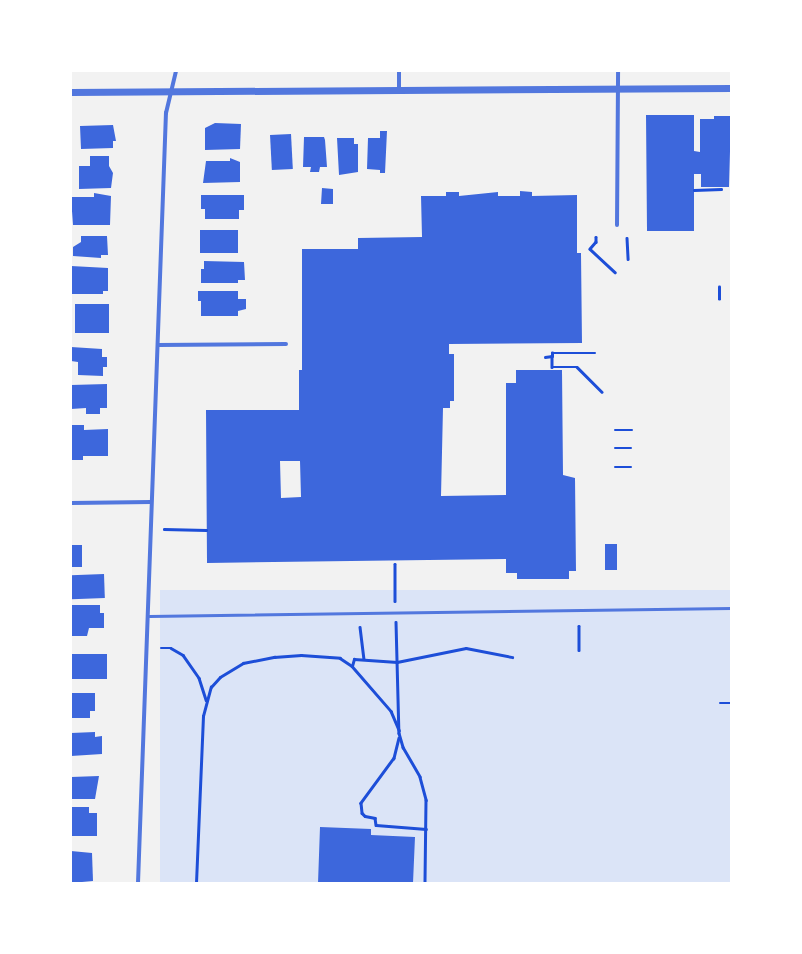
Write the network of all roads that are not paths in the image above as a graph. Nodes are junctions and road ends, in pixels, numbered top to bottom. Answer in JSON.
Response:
{"nodes":[{"id":1,"x":176,"y":71,"type":"edge"},
{"id":2,"x":399,"y":71,"type":"edge"},
{"id":3,"x":618,"y":71,"type":"edge"},
{"id":4,"x":731,"y":88,"type":"edge"},
{"id":5,"x":618,"y":89,"type":"junction"},
{"id":6,"x":399,"y":90,"type":"junction"},
{"id":7,"x":71,"y":92,"type":"edge"},
{"id":8,"x":173,"y":92,"type":"junction"},
{"id":9,"x":617,"y":225,"type":"dead end"},
{"id":10,"x":286,"y":344,"type":"dead end"},
{"id":11,"x":158,"y":346,"type":"junction"},
{"id":12,"x":71,"y":502,"type":"edge"},
{"id":13,"x":151,"y":502,"type":"junction"},
{"id":14,"x":731,"y":608,"type":"edge"},
{"id":15,"x":149,"y":616,"type":"junction"},
{"id":16,"x":138,"y":883,"type":"edge"}],
"edges":[{"from":1,"to":8,"type":"street"},
{"from":2,"to":6,"type":"street"},
{"from":3,"to":5,"type":"street"},
{"from":4,"to":5,"type":"street"},
{"from":5,"to":6,"type":"street"},
{"from":5,"to":9,"type":"street"},
{"from":6,"to":8,"type":"street"},
{"from":7,"to":8,"type":"street"},
{"from":8,"to":11,"type":"street"},
{"from":10,"to":11,"type":"street"},
{"from":11,"to":13,"type":"street"},
{"from":12,"to":13,"type":"street"},
{"from":13,"to":15,"type":"street"},
{"from":14,"to":15,"type":"lane"},
{"from":15,"to":16,"type":"street"}]}
